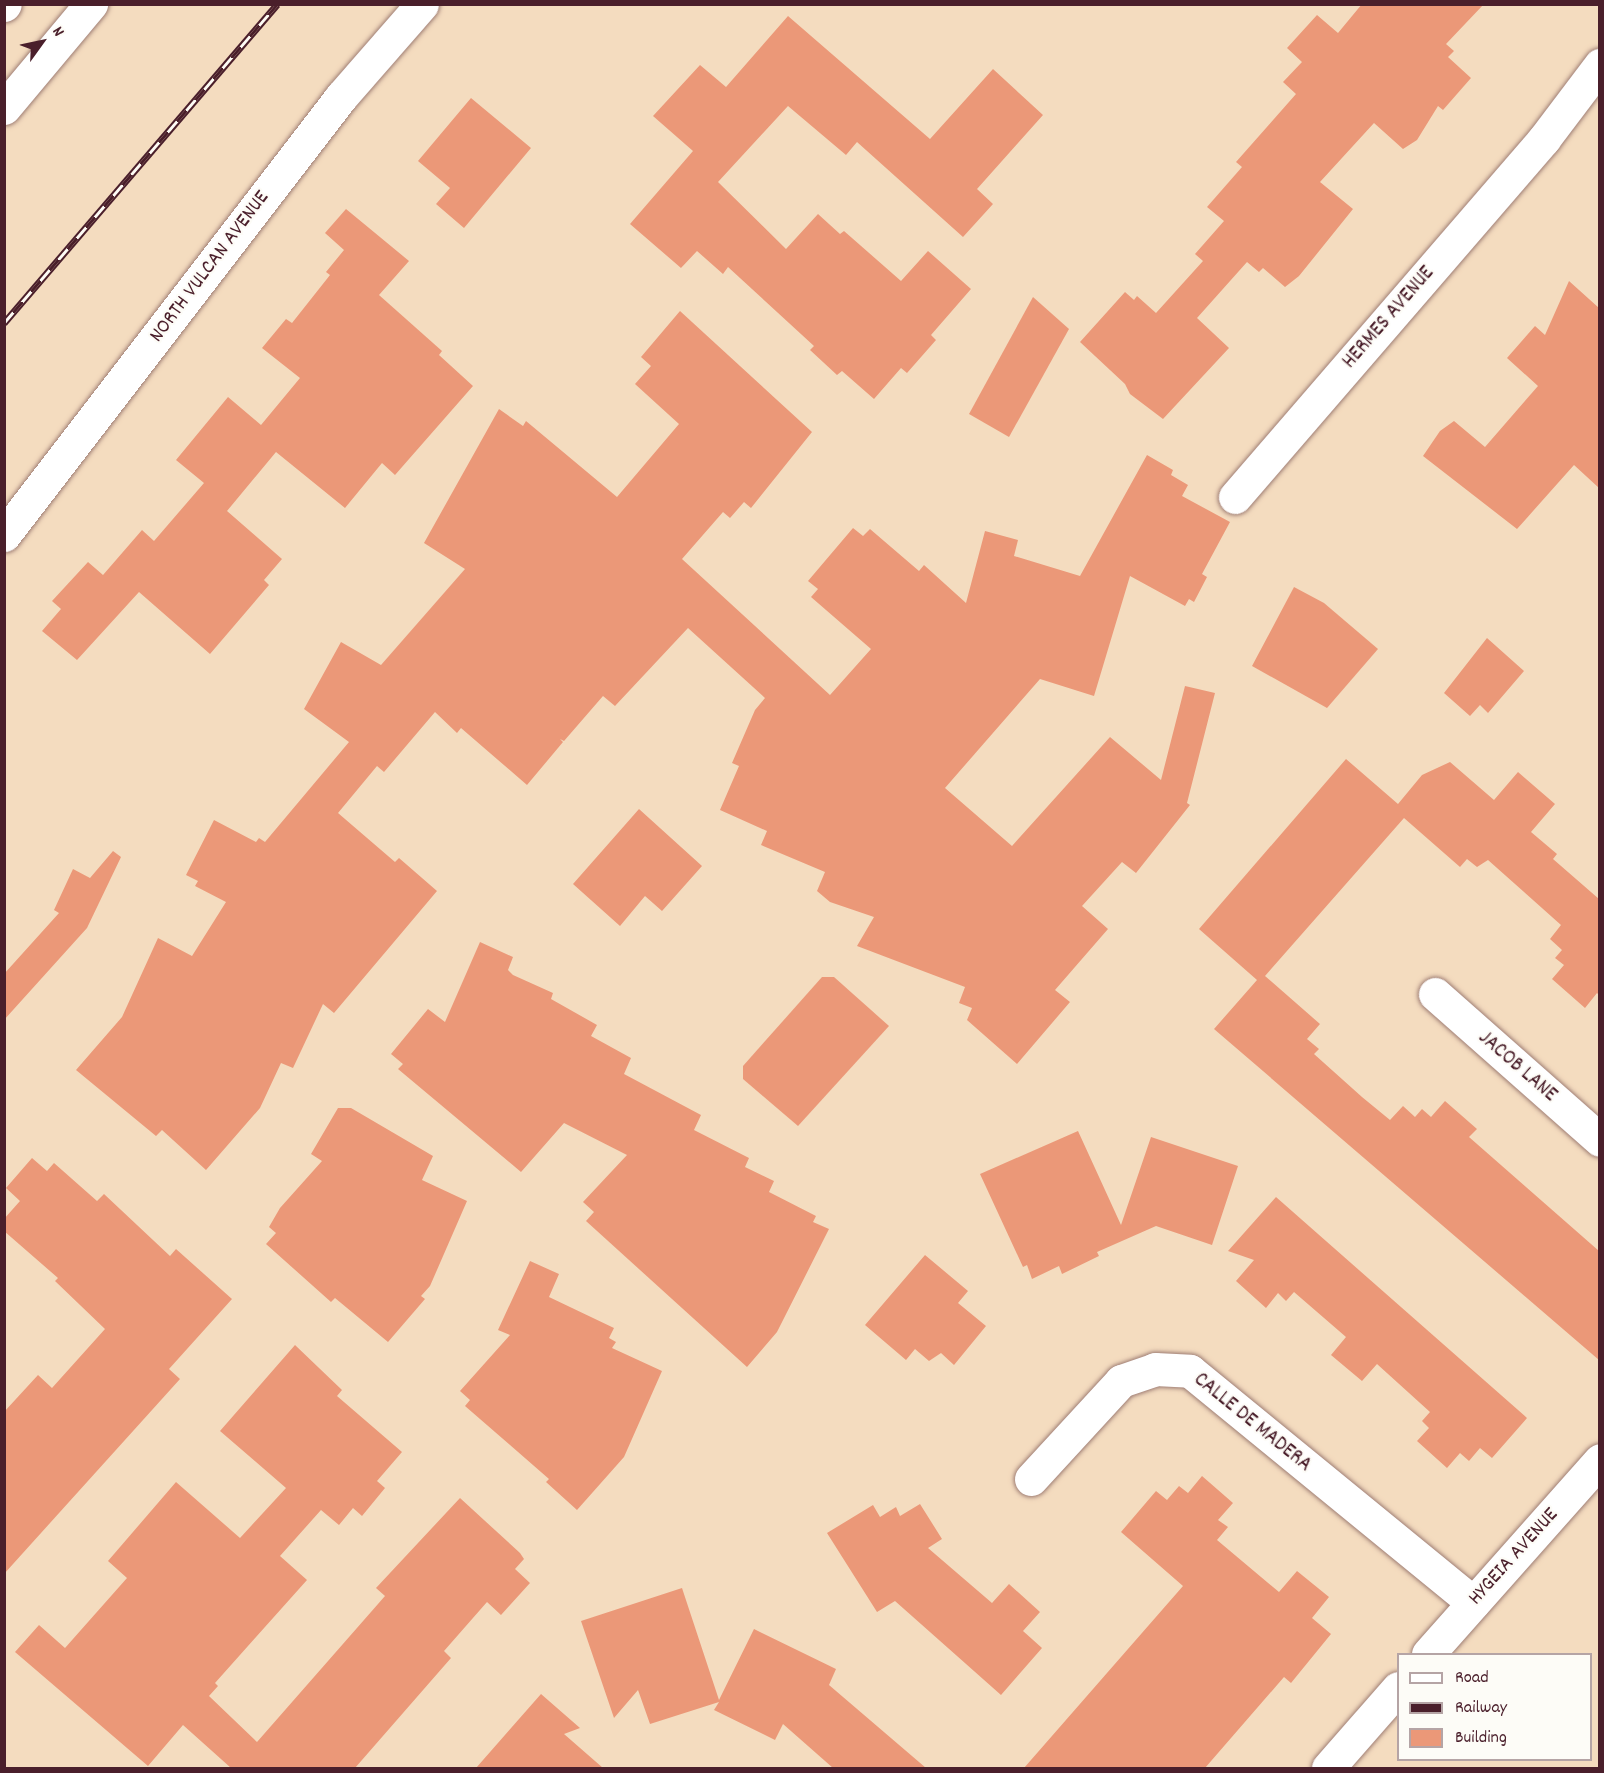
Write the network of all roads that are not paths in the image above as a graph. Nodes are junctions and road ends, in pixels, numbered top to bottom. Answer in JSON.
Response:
{"nodes":[{"id":1,"x":92,"y":4,"type":"edge"},
{"id":2,"x":422,"y":4,"type":"edge"},
{"id":3,"x":1599,"y":65,"type":"edge"},
{"id":4,"x":1599,"y":87,"type":"edge"},
{"id":5,"x":4,"y":108,"type":"edge"},
{"id":6,"x":1544,"y":139,"type":"junction"},
{"id":7,"x":1235,"y":497,"type":"dead end"},
{"id":8,"x":4,"y":536,"type":"edge"},
{"id":9,"x":1435,"y":994,"type":"dead end"},
{"id":10,"x":1599,"y":1140,"type":"edge"},
{"id":11,"x":1599,"y":1460,"type":"edge"},
{"id":12,"x":1031,"y":1479,"type":"dead end"},
{"id":13,"x":1473,"y":1603,"type":"junction"},
{"id":14,"x":1429,"y":1653,"type":"edge"},
{"id":15,"x":1397,"y":1689,"type":"edge"},
{"id":16,"x":1328,"y":1768,"type":"edge"}],
"edges":[{"from":1,"to":5,"type":"street"},
{"from":2,"to":8,"type":"street","name":"NORTH VULCAN AVENUE"},
{"from":3,"to":6,"type":"street","name":"HERMES AVENUE"},
{"from":4,"to":6,"type":"street","name":"HERMES AVENUE"},
{"from":6,"to":7,"type":"street","name":"HERMES AVENUE"},
{"from":9,"to":10,"type":"street","name":"JACOB LANE"},
{"from":11,"to":13,"type":"street","name":"HYGEIA AVENUE"},
{"from":12,"to":13,"type":"street","name":"CALLE DE MADERA"},
{"from":13,"to":14,"type":"street","name":"HYGEIA AVENUE"},
{"from":15,"to":16,"type":"street"}]}
